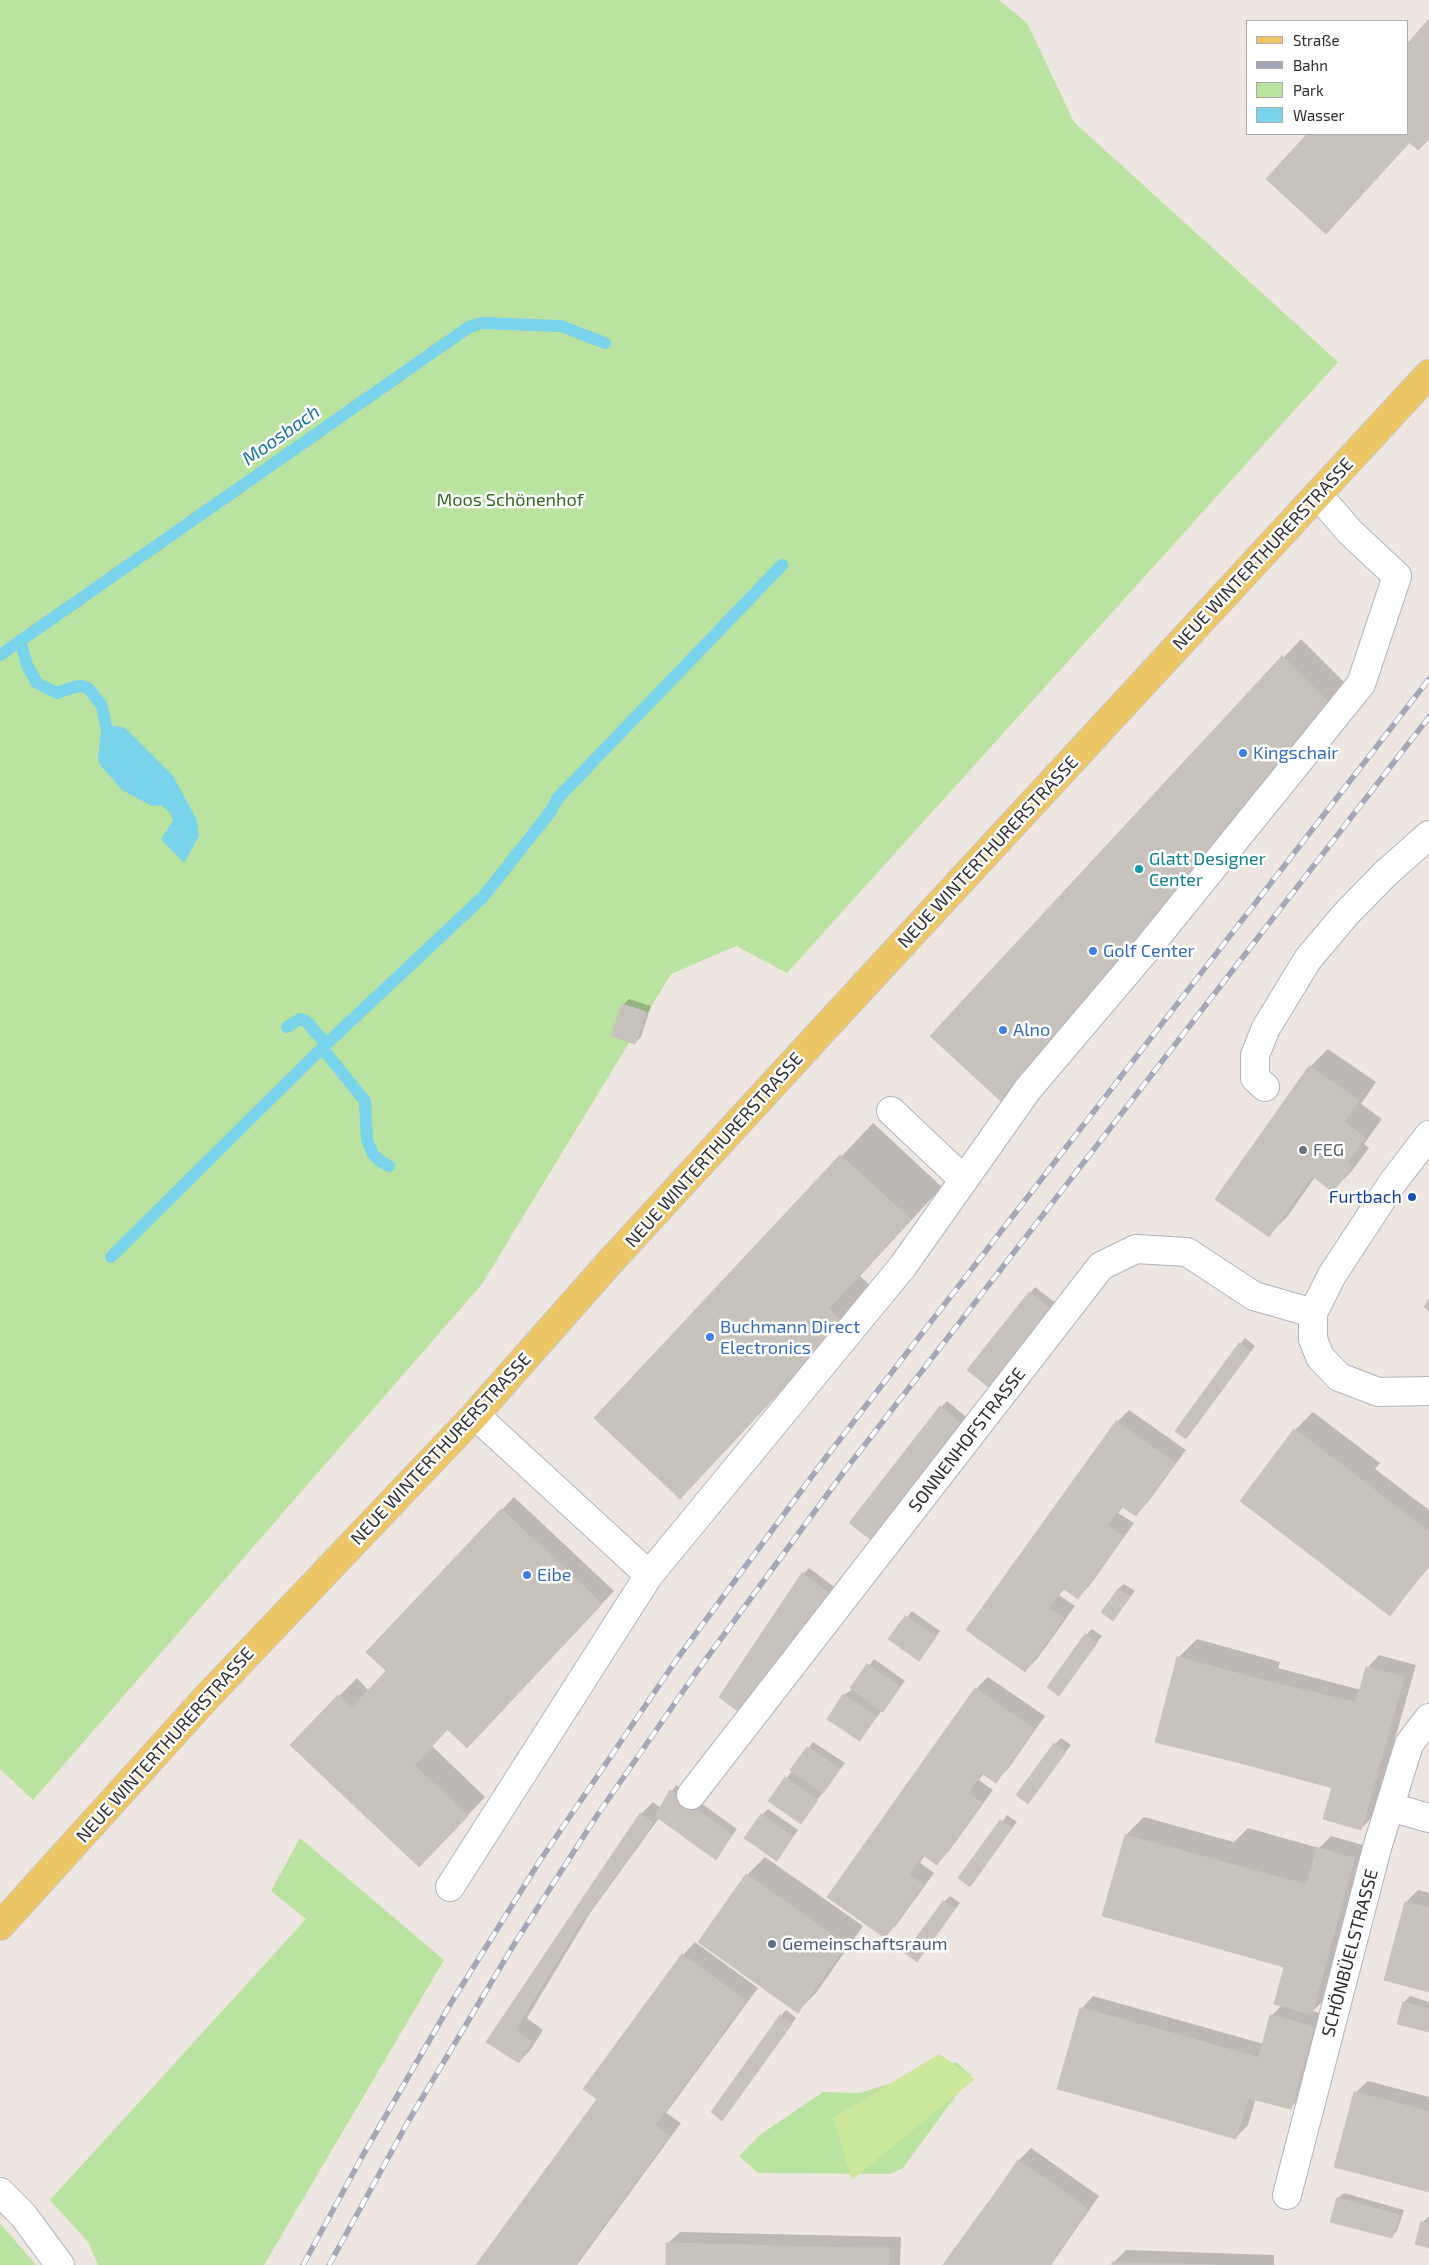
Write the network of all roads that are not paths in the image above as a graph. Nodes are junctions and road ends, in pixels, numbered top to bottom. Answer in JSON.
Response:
{"nodes":[{"id":1,"x":1429,"y":374,"type":"edge"},
{"id":2,"x":1318,"y":495,"type":"junction"},
{"id":3,"x":1429,"y":835,"type":"edge"},
{"id":4,"x":1265,"y":1087,"type":"dead end"},
{"id":5,"x":891,"y":1111,"type":"dead end"},
{"id":6,"x":1429,"y":1135,"type":"edge"},
{"id":7,"x":964,"y":1180,"type":"junction"},
{"id":8,"x":1313,"y":1314,"type":"junction"},
{"id":9,"x":1429,"y":1392,"type":"edge"},
{"id":10,"x":475,"y":1415,"type":"junction"},
{"id":11,"x":649,"y":1575,"type":"junction"},
{"id":12,"x":1429,"y":1718,"type":"edge"},
{"id":13,"x":691,"y":1795,"type":"dead end"},
{"id":14,"x":1390,"y":1807,"type":"junction"},
{"id":15,"x":1429,"y":1818,"type":"edge"},
{"id":16,"x":450,"y":1886,"type":"dead end"},
{"id":17,"x":0,"y":1926,"type":"edge"},
{"id":18,"x":0,"y":2192,"type":"edge"},
{"id":19,"x":1287,"y":2195,"type":"dead end"},
{"id":20,"x":60,"y":2265,"type":"edge"}],
"edges":[{"from":1,"to":2,"type":"main road","name":"NEUE WINTERTHURERSTRASSE"},
{"from":2,"to":7,"type":"street"},
{"from":2,"to":10,"type":"main road","name":"NEUE WINTERTHURERSTRASSE"},
{"from":3,"to":4,"type":"street"},
{"from":5,"to":7,"type":"street"},
{"from":6,"to":8,"type":"street"},
{"from":7,"to":11,"type":"street"},
{"from":8,"to":9,"type":"street"},
{"from":8,"to":13,"type":"street","name":"SONNENHOFSTRASSE"},
{"from":10,"to":11,"type":"street"},
{"from":10,"to":17,"type":"main road","name":"NEUE WINTERTHURERSTRASSE"},
{"from":11,"to":16,"type":"street"},
{"from":12,"to":14,"type":"street","name":"SCHÖNBÜELSTRASSE"},
{"from":14,"to":15,"type":"street"},
{"from":14,"to":19,"type":"street","name":"SCHÖNBÜELSTRASSE"},
{"from":18,"to":20,"type":"street"}]}
